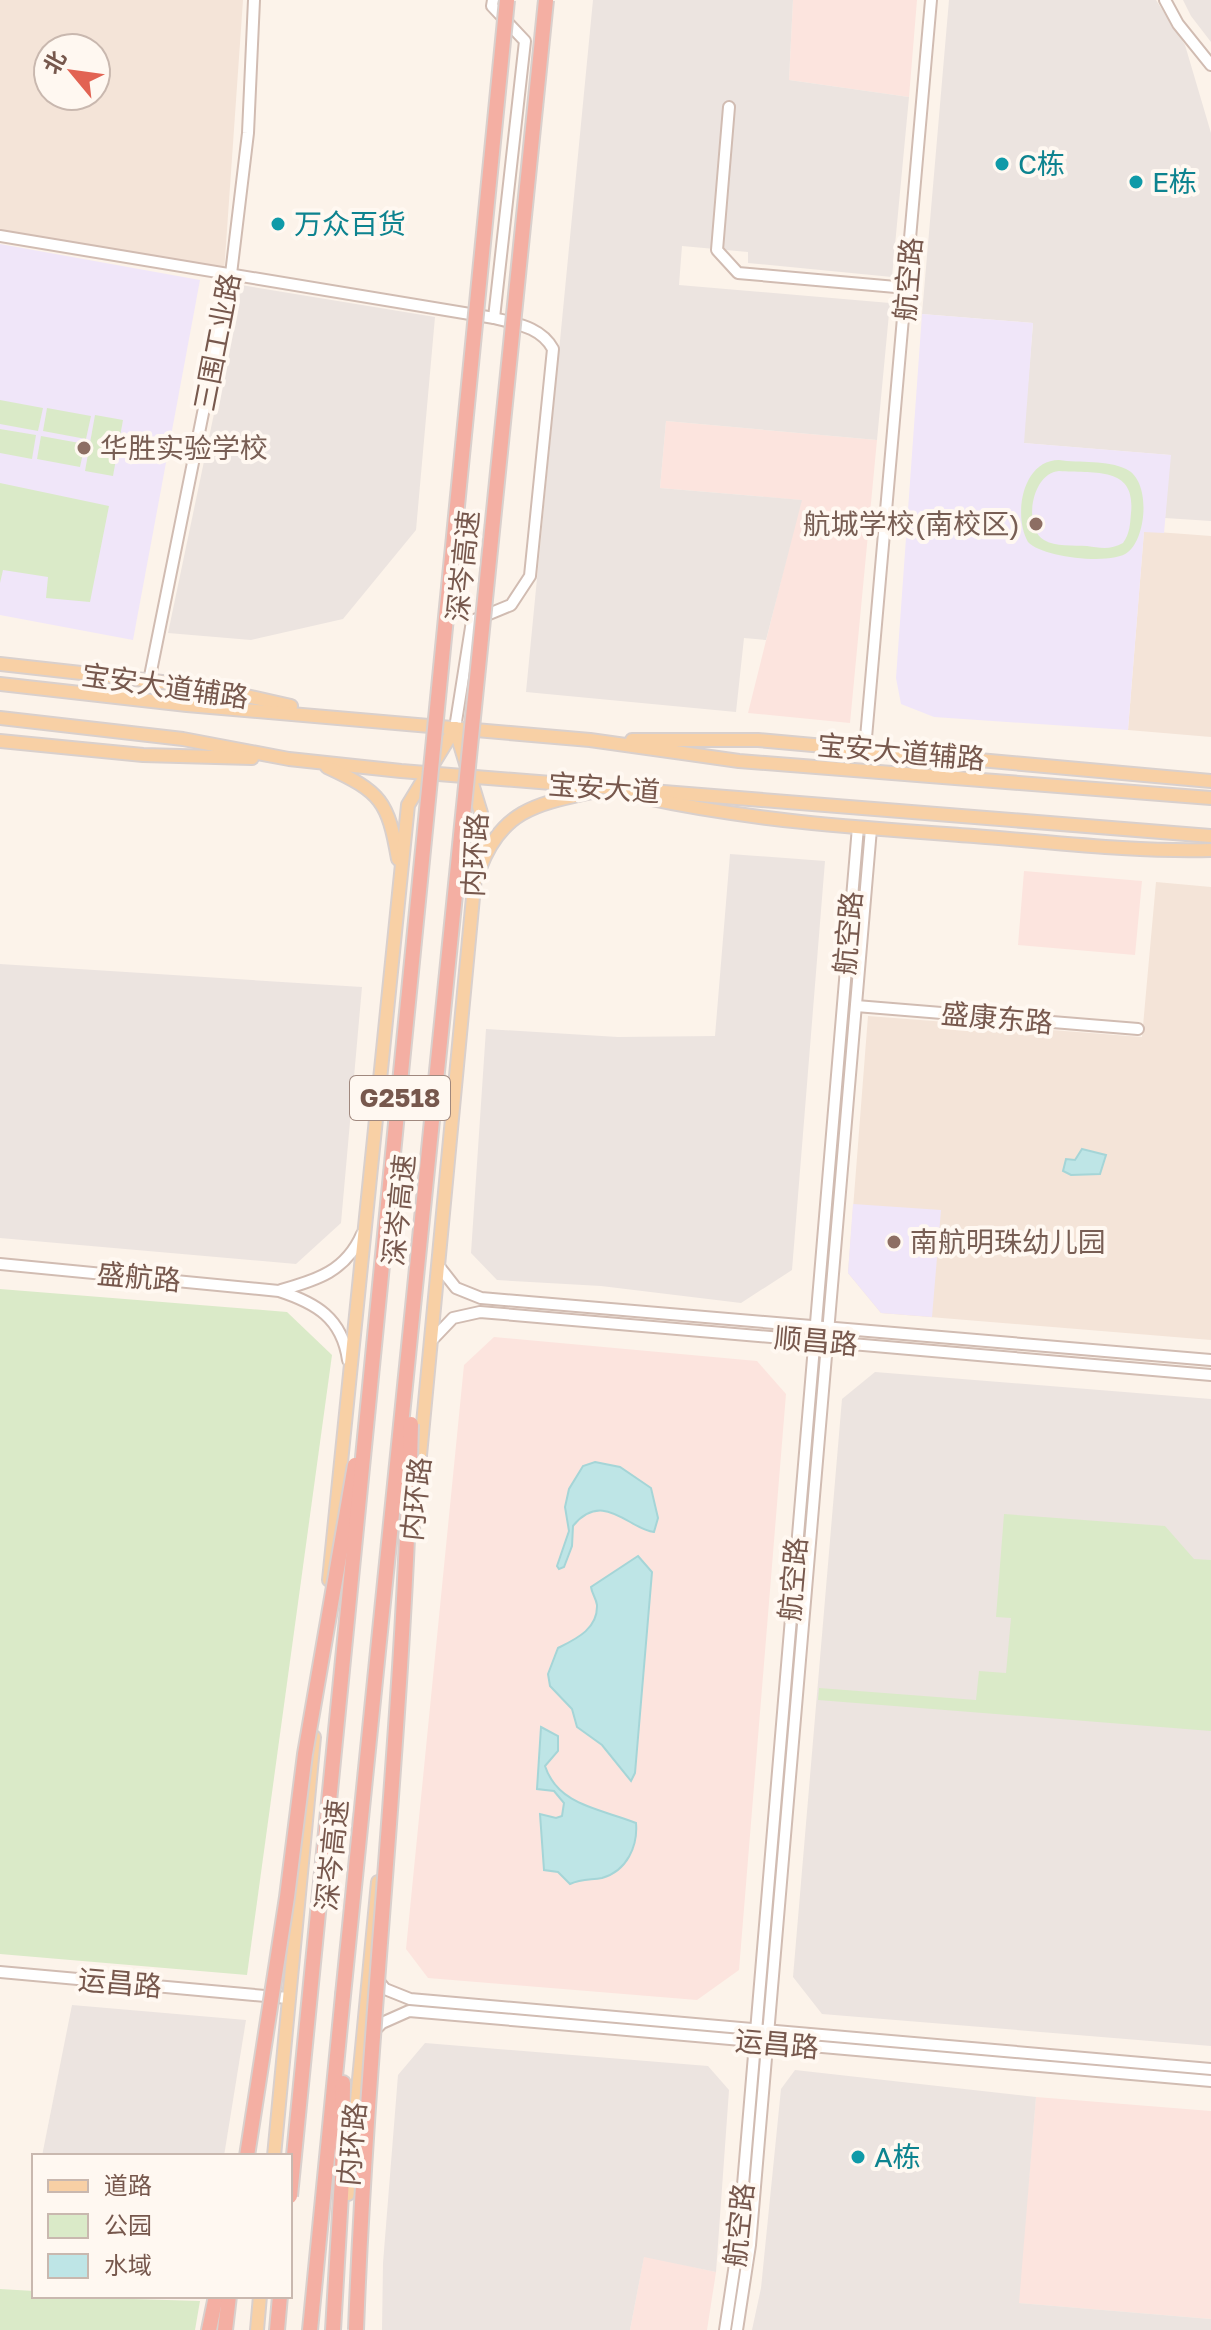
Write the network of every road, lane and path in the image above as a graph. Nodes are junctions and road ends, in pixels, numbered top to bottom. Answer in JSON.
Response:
{"nodes":[{"id":1,"x":254,"y":0,"type":"edge"},
{"id":2,"x":493,"y":0,"type":"edge"},
{"id":3,"x":507,"y":0,"type":"edge"},
{"id":4,"x":546,"y":0,"type":"edge"},
{"id":5,"x":931,"y":0,"type":"edge"},
{"id":6,"x":1165,"y":0,"type":"edge"},
{"id":7,"x":1211,"y":65,"type":"edge"},
{"id":8,"x":729,"y":107,"type":"dead end"},
{"id":9,"x":0,"y":236,"type":"edge"},
{"id":10,"x":231,"y":274,"type":"junction"},
{"id":11,"x":907,"y":288,"type":"junction"},
{"id":12,"x":494,"y":318,"type":"junction"},
{"id":13,"x":0,"y":664,"type":"edge"},
{"id":14,"x":149,"y":681,"type":"junction"},
{"id":15,"x":0,"y":684,"type":"edge"},
{"id":16,"x":329,"y":715,"type":"junction"},
{"id":17,"x":0,"y":718,"type":"edge"},
{"id":18,"x":455,"y":728,"type":"junction"},
{"id":19,"x":590,"y":740,"type":"junction"},
{"id":20,"x":0,"y":741,"type":"edge"},
{"id":21,"x":865,"y":749,"type":"junction"},
{"id":22,"x":289,"y":759,"type":"junction"},
{"id":23,"x":318,"y":762,"type":"junction"},
{"id":24,"x":427,"y":773,"type":"junction"},
{"id":25,"x":470,"y":777,"type":"junction"},
{"id":26,"x":1211,"y":781,"type":"edge"},
{"id":27,"x":605,"y":789,"type":"junction"},
{"id":28,"x":1211,"y":798,"type":"edge"},
{"id":29,"x":864,"y":828,"type":"junction"},
{"id":30,"x":1211,"y":836,"type":"edge"},
{"id":31,"x":1211,"y":850,"type":"edge"},
{"id":32,"x":401,"y":874,"type":"junction"},
{"id":33,"x":475,"y":887,"type":"junction"},
{"id":34,"x":856,"y":1006,"type":"junction"},
{"id":35,"x":1138,"y":1029,"type":"dead end"},
{"id":36,"x":365,"y":1223,"type":"junction"},
{"id":37,"x":0,"y":1264,"type":"edge"},
{"id":38,"x":438,"y":1265,"type":"junction"},
{"id":39,"x":279,"y":1291,"type":"junction"},
{"id":40,"x":413,"y":1322,"type":"junction"},
{"id":41,"x":815,"y":1327,"type":"junction"},
{"id":42,"x":828,"y":1328,"type":"junction"},
{"id":43,"x":432,"y":1340,"type":"junction"},
{"id":44,"x":813,"y":1341,"type":"junction"},
{"id":45,"x":826,"y":1342,"type":"junction"},
{"id":46,"x":376,"y":1343,"type":"junction"},
{"id":47,"x":1211,"y":1360,"type":"edge"},
{"id":48,"x":350,"y":1372,"type":"junction"},
{"id":49,"x":1211,"y":1375,"type":"edge"},
{"id":50,"x":370,"y":1964,"type":"junction"},
{"id":51,"x":0,"y":1972,"type":"edge"},
{"id":52,"x":343,"y":1995,"type":"junction"},
{"id":53,"x":288,"y":1998,"type":"junction"},
{"id":54,"x":760,"y":2037,"type":"junction"},
{"id":55,"x":361,"y":2052,"type":"junction"},
{"id":56,"x":1211,"y":2069,"type":"edge"},
{"id":57,"x":1211,"y":2081,"type":"edge"},
{"id":58,"x":245,"y":2154,"type":"edge"},
{"id":59,"x":274,"y":2154,"type":"edge"},
{"id":60,"x":292,"y":2176,"type":"edge"},
{"id":61,"x":216,"y":2298,"type":"edge"},
{"id":62,"x":229,"y":2298,"type":"edge"},
{"id":63,"x":260,"y":2298,"type":"edge"},
{"id":64,"x":280,"y":2298,"type":"edge"},
{"id":65,"x":209,"y":2330,"type":"edge"},
{"id":66,"x":225,"y":2330,"type":"edge"},
{"id":67,"x":257,"y":2330,"type":"edge"},
{"id":68,"x":277,"y":2330,"type":"edge"},
{"id":69,"x":310,"y":2330,"type":"edge"},
{"id":70,"x":334,"y":2330,"type":"edge"},
{"id":71,"x":356,"y":2330,"type":"edge"},
{"id":72,"x":725,"y":2330,"type":"edge"},
{"id":73,"x":737,"y":2330,"type":"edge"}],
"edges":[{"from":1,"to":10,"type":"street","name":"三围工业路"},
{"from":2,"to":12,"type":"street"},
{"from":3,"to":46,"type":"highway","name":"深岑高速","number":"G2518","bridge":true},
{"from":4,"to":40,"type":"highway","name":"深岑高速","number":"G2518","bridge":true},
{"from":5,"to":11,"type":"street","name":"航空路"},
{"from":6,"to":7,"type":"street"},
{"from":8,"to":11,"type":"street"},
{"from":9,"to":10,"type":"street"},
{"from":10,"to":12,"type":"street"},
{"from":10,"to":14,"type":"street","name":"三围工业路"},
{"from":11,"to":21,"type":"street","name":"航空路"},
{"from":12,"to":18,"type":"street"},
{"from":13,"to":14,"type":"main road","name":"宝安大道辅路"},
{"from":14,"to":16,"type":"main road","name":"宝安大道辅路"},
{"from":15,"to":16,"type":"main road","name":"宝安大道"},
{"from":16,"to":18,"type":"main road","name":"宝安大道"},
{"from":17,"to":22,"type":"main road","name":"宝安大道"},
{"from":18,"to":19,"type":"main road","name":"宝安大道"},
{"from":18,"to":24,"type":"main road"},
{"from":18,"to":25,"type":"main road","name":"内环路"},
{"from":19,"to":21,"type":"main road","name":"宝安大道辅路"},
{"from":19,"to":28,"type":"main road","name":"宝安大道"},
{"from":20,"to":22,"type":"main road"},
{"from":21,"to":26,"type":"main road","name":"宝安大道辅路"},
{"from":22,"to":23,"type":"main road","name":"宝安大道"},
{"from":23,"to":24,"type":"main road","name":"宝安大道"},
{"from":23,"to":32,"type":"main road"},
{"from":24,"to":25,"type":"main road","name":"宝安大道"},
{"from":24,"to":32,"type":"main road"},
{"from":25,"to":27,"type":"main road","name":"宝安大道"},
{"from":25,"to":33,"type":"main road","name":"内环路"},
{"from":27,"to":29,"type":"main road"},
{"from":27,"to":30,"type":"main road","name":"宝安大道"},
{"from":27,"to":33,"type":"main road"},
{"from":29,"to":31,"type":"main road"},
{"from":29,"to":34,"type":"street","name":"航空路"},
{"from":29,"to":41,"type":"street","name":"航空路"},
{"from":32,"to":36,"type":"main road"},
{"from":33,"to":38,"type":"main road","name":"内环路"},
{"from":34,"to":35,"type":"street","name":"盛康东路"},
{"from":34,"to":42,"type":"street","name":"航空路"},
{"from":36,"to":39,"type":"street"},
{"from":36,"to":48,"type":"main road"},
{"from":37,"to":39,"type":"street","name":"盛航路"},
{"from":38,"to":41,"type":"street","name":"顺昌路"},
{"from":38,"to":43,"type":"main road","name":"内环路"},
{"from":39,"to":48,"type":"street"},
{"from":40,"to":52,"type":"highway","name":"深岑高速","number":"G2518","bridge":true},
{"from":40,"to":71,"type":"highway","bridge":true},
{"from":41,"to":42,"type":"street","name":"顺昌路"},
{"from":41,"to":44,"type":"street","name":"航空路"},
{"from":42,"to":45,"type":"street","name":"航空路"},
{"from":42,"to":47,"type":"street","name":"顺昌路"},
{"from":43,"to":44,"type":"street","name":"顺昌路"},
{"from":43,"to":50,"type":"main road","name":"内环路"},
{"from":44,"to":45,"type":"street","name":"顺昌路"},
{"from":44,"to":54,"type":"street","name":"航空路"},
{"from":45,"to":49,"type":"street","name":"顺昌路"},
{"from":45,"to":54,"type":"street","name":"航空路"},
{"from":46,"to":58,"type":"highway","bridge":true},
{"from":46,"to":60,"type":"highway","name":"深岑高速","number":"G2518","bridge":true},
{"from":48,"to":53,"type":"main road"},
{"from":50,"to":54,"type":"street","name":"运昌路"},
{"from":50,"to":55,"type":"main road","name":"内环路"},
{"from":51,"to":53,"type":"street","name":"运昌路"},
{"from":52,"to":69,"type":"highway","name":"深岑高速","number":"G2518"},
{"from":52,"to":70,"type":"highway"},
{"from":53,"to":59,"type":"main road"},
{"from":54,"to":55,"type":"street","name":"运昌路"},
{"from":54,"to":56,"type":"street","name":"运昌路"},
{"from":54,"to":57,"type":"street","name":"运昌路"},
{"from":54,"to":72,"type":"street","name":"航空路"},
{"from":54,"to":73,"type":"street","name":"航空路"},
{"from":55,"to":70,"type":"main road","name":"内环路"},
{"from":61,"to":65,"type":"highway"},
{"from":62,"to":66,"type":"highway"},
{"from":63,"to":67,"type":"main road"},
{"from":64,"to":68,"type":"highway"}]}
